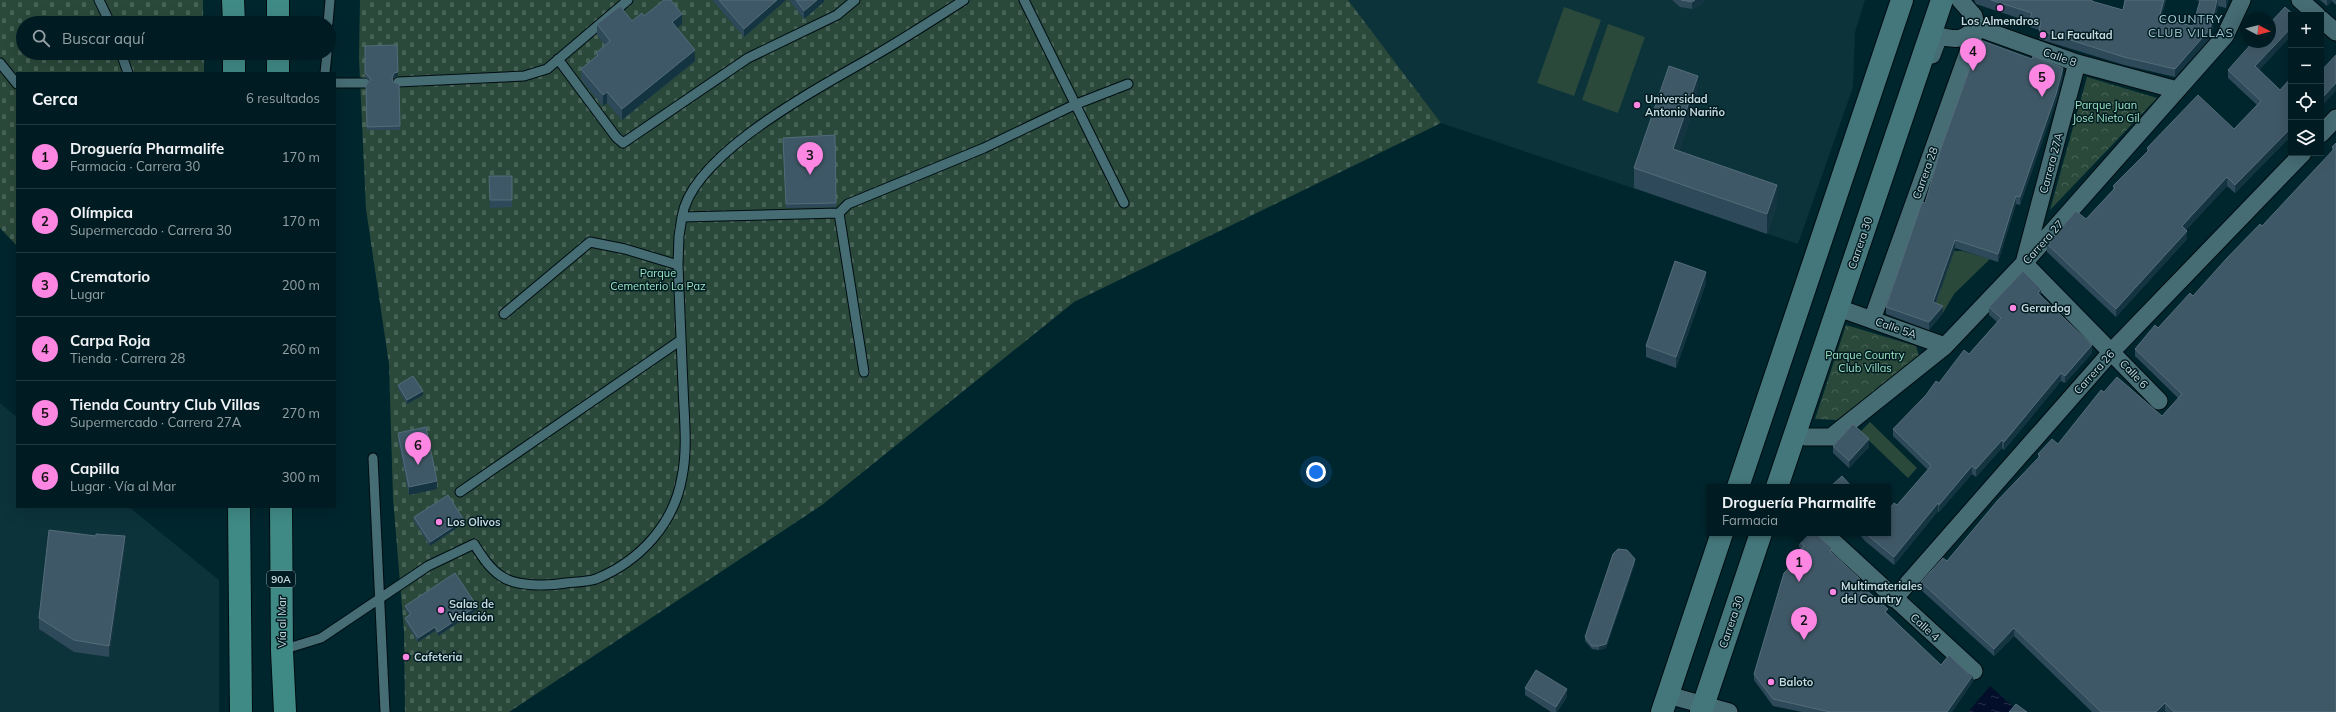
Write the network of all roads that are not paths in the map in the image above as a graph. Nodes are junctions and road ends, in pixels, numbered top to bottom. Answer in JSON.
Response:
{"nodes":[{"id":1,"x":99,"y":0,"type":"edge"},
{"id":2,"x":233,"y":0,"type":"edge"},
{"id":3,"x":278,"y":0,"type":"edge"},
{"id":4,"x":330,"y":0,"type":"edge"},
{"id":5,"x":628,"y":0,"type":"edge"},
{"id":6,"x":855,"y":0,"type":"edge"},
{"id":7,"x":964,"y":0,"type":"edge"},
{"id":8,"x":1024,"y":0,"type":"edge"},
{"id":9,"x":1902,"y":0,"type":"edge"},
{"id":10,"x":1942,"y":0,"type":"edge"},
{"id":11,"x":1960,"y":0,"type":"edge"},
{"id":12,"x":2242,"y":0,"type":"edge"},
{"id":13,"x":2300,"y":0,"type":"edge"},
{"id":14,"x":2314,"y":12,"type":"edge"},
{"id":15,"x":107,"y":16,"type":"edge"},
{"id":16,"x":234,"y":16,"type":"edge"},
{"id":17,"x":278,"y":16,"type":"edge"},
{"id":18,"x":329,"y":16,"type":"edge"},
{"id":19,"x":2324,"y":22,"type":"edge"},
{"id":20,"x":1976,"y":27,"type":"junction"},
{"id":21,"x":2336,"y":32,"type":"edge"},
{"id":22,"x":558,"y":59,"type":"junction"},
{"id":23,"x":123,"y":60,"type":"edge"},
{"id":24,"x":234,"y":60,"type":"edge"},
{"id":25,"x":278,"y":60,"type":"edge"},
{"id":26,"x":326,"y":60,"type":"edge"},
{"id":27,"x":0,"y":63,"type":"edge"},
{"id":28,"x":2078,"y":63,"type":"junction"},
{"id":29,"x":128,"y":72,"type":"edge"},
{"id":30,"x":234,"y":72,"type":"edge"},
{"id":31,"x":278,"y":72,"type":"edge"},
{"id":32,"x":325,"y":72,"type":"edge"},
{"id":33,"x":398,"y":82,"type":"edge"},
{"id":34,"x":16,"y":83,"type":"edge"},
{"id":35,"x":336,"y":83,"type":"edge"},
{"id":36,"x":366,"y":83,"type":"edge"},
{"id":37,"x":1128,"y":84,"type":"dead end"},
{"id":38,"x":2177,"y":90,"type":"junction"},
{"id":39,"x":1074,"y":105,"type":"junction"},
{"id":40,"x":2336,"y":118,"type":"edge"},
{"id":41,"x":2324,"y":131,"type":"edge"},
{"id":42,"x":2300,"y":156,"type":"edge"},
{"id":43,"x":1124,"y":203,"type":"dead end"},
{"id":44,"x":839,"y":213,"type":"junction"},
{"id":45,"x":682,"y":217,"type":"junction"},
{"id":46,"x":2024,"y":263,"type":"junction"},
{"id":47,"x":678,"y":265,"type":"junction"},
{"id":48,"x":1847,"y":311,"type":"dead end"},
{"id":49,"x":504,"y":314,"type":"dead end"},
{"id":50,"x":1872,"y":320,"type":"junction"},
{"id":51,"x":681,"y":340,"type":"junction"},
{"id":52,"x":1945,"y":346,"type":"junction"},
{"id":53,"x":2112,"y":351,"type":"junction"},
{"id":54,"x":864,"y":372,"type":"dead end"},
{"id":55,"x":2159,"y":401,"type":"dead end"},
{"id":56,"x":1806,"y":438,"type":"dead end"},
{"id":57,"x":374,"y":458,"type":"dead end"},
{"id":58,"x":1739,"y":484,"type":"edge"},
{"id":59,"x":1779,"y":484,"type":"edge"},
{"id":60,"x":1779,"y":484,"type":"edge"},
{"id":61,"x":460,"y":492,"type":"dead end"},
{"id":62,"x":239,"y":508,"type":"edge"},
{"id":63,"x":281,"y":508,"type":"edge"},
{"id":64,"x":1721,"y":536,"type":"edge"},
{"id":65,"x":1761,"y":536,"type":"edge"},
{"id":66,"x":1827,"y":536,"type":"edge"},
{"id":67,"x":380,"y":599,"type":"junction"},
{"id":68,"x":1894,"y":599,"type":"junction"},
{"id":69,"x":282,"y":651,"type":"junction"},
{"id":70,"x":1974,"y":671,"type":"dead end"},
{"id":71,"x":1665,"y":703,"type":"edge"},
{"id":72,"x":1702,"y":709,"type":"edge"},
{"id":73,"x":241,"y":712,"type":"edge"},
{"id":74,"x":285,"y":712,"type":"edge"},
{"id":75,"x":385,"y":712,"type":"edge"},
{"id":76,"x":1729,"y":712,"type":"edge"}],
"edges":[{"from":1,"to":15,"type":"lane"},
{"from":2,"to":16,"type":"highway"},
{"from":3,"to":17,"type":"highway"},
{"from":4,"to":18,"type":"lane"},
{"from":5,"to":22,"type":"lane"},
{"from":6,"to":22,"type":"lane"},
{"from":7,"to":45,"type":"lane"},
{"from":8,"to":39,"type":"lane"},
{"from":9,"to":58,"type":"main road"},
{"from":10,"to":59,"type":"main road","name":"Carrera 30"},
{"from":11,"to":20,"type":"street"},
{"from":12,"to":38,"type":"street","name":"Carrera 27"},
{"from":13,"to":14,"type":"street"},
{"from":19,"to":21,"type":"street"},
{"from":20,"to":28,"type":"street","name":"Calle 8"},
{"from":20,"to":50,"type":"street","name":"Carrera 28"},
{"from":20,"to":60,"type":"street"},
{"from":22,"to":33,"type":"lane"},
{"from":23,"to":29,"type":"lane"},
{"from":24,"to":30,"type":"highway"},
{"from":25,"to":31,"type":"highway"},
{"from":26,"to":32,"type":"lane"},
{"from":27,"to":34,"type":"lane"},
{"from":28,"to":38,"type":"street","name":"Calle 8"},
{"from":28,"to":46,"type":"street","name":"Carrera 27A"},
{"from":35,"to":36,"type":"lane"},
{"from":37,"to":39,"type":"lane"},
{"from":38,"to":46,"type":"street","name":"Carrera 27"},
{"from":39,"to":43,"type":"lane"},
{"from":39,"to":44,"type":"lane"},
{"from":40,"to":41,"type":"street"},
{"from":42,"to":53,"type":"street","name":"Carrera 26"},
{"from":44,"to":45,"type":"lane"},
{"from":44,"to":54,"type":"lane"},
{"from":45,"to":47,"type":"lane"},
{"from":46,"to":52,"type":"street","name":"Carrera 27"},
{"from":46,"to":53,"type":"street","name":"Calle 6"},
{"from":47,"to":49,"type":"lane"},
{"from":47,"to":51,"type":"lane"},
{"from":48,"to":50,"type":"street","name":"Calle 5A"},
{"from":50,"to":52,"type":"street","name":"Calle 5A"},
{"from":51,"to":61,"type":"lane"},
{"from":51,"to":67,"type":"lane"},
{"from":52,"to":56,"type":"street","name":"Carrera 27"},
{"from":53,"to":55,"type":"street","name":"Calle 6"},
{"from":53,"to":68,"type":"street","name":"Carrera 26"},
{"from":57,"to":67,"type":"lane"},
{"from":62,"to":73,"type":"highway"},
{"from":63,"to":69,"type":"highway","name":"Vía al Mar","number":"90A"},
{"from":64,"to":71,"type":"main road"},
{"from":65,"to":72,"type":"main road","name":"Carrera 30"},
{"from":66,"to":68,"type":"street","name":"Calle 4"},
{"from":67,"to":69,"type":"lane"},
{"from":67,"to":75,"type":"lane"},
{"from":68,"to":70,"type":"street","name":"Calle 4"},
{"from":69,"to":74,"type":"highway","name":"Vía al Mar","number":"90A"},
{"from":71,"to":72,"type":"street"},
{"from":72,"to":76,"type":"street"}]}
